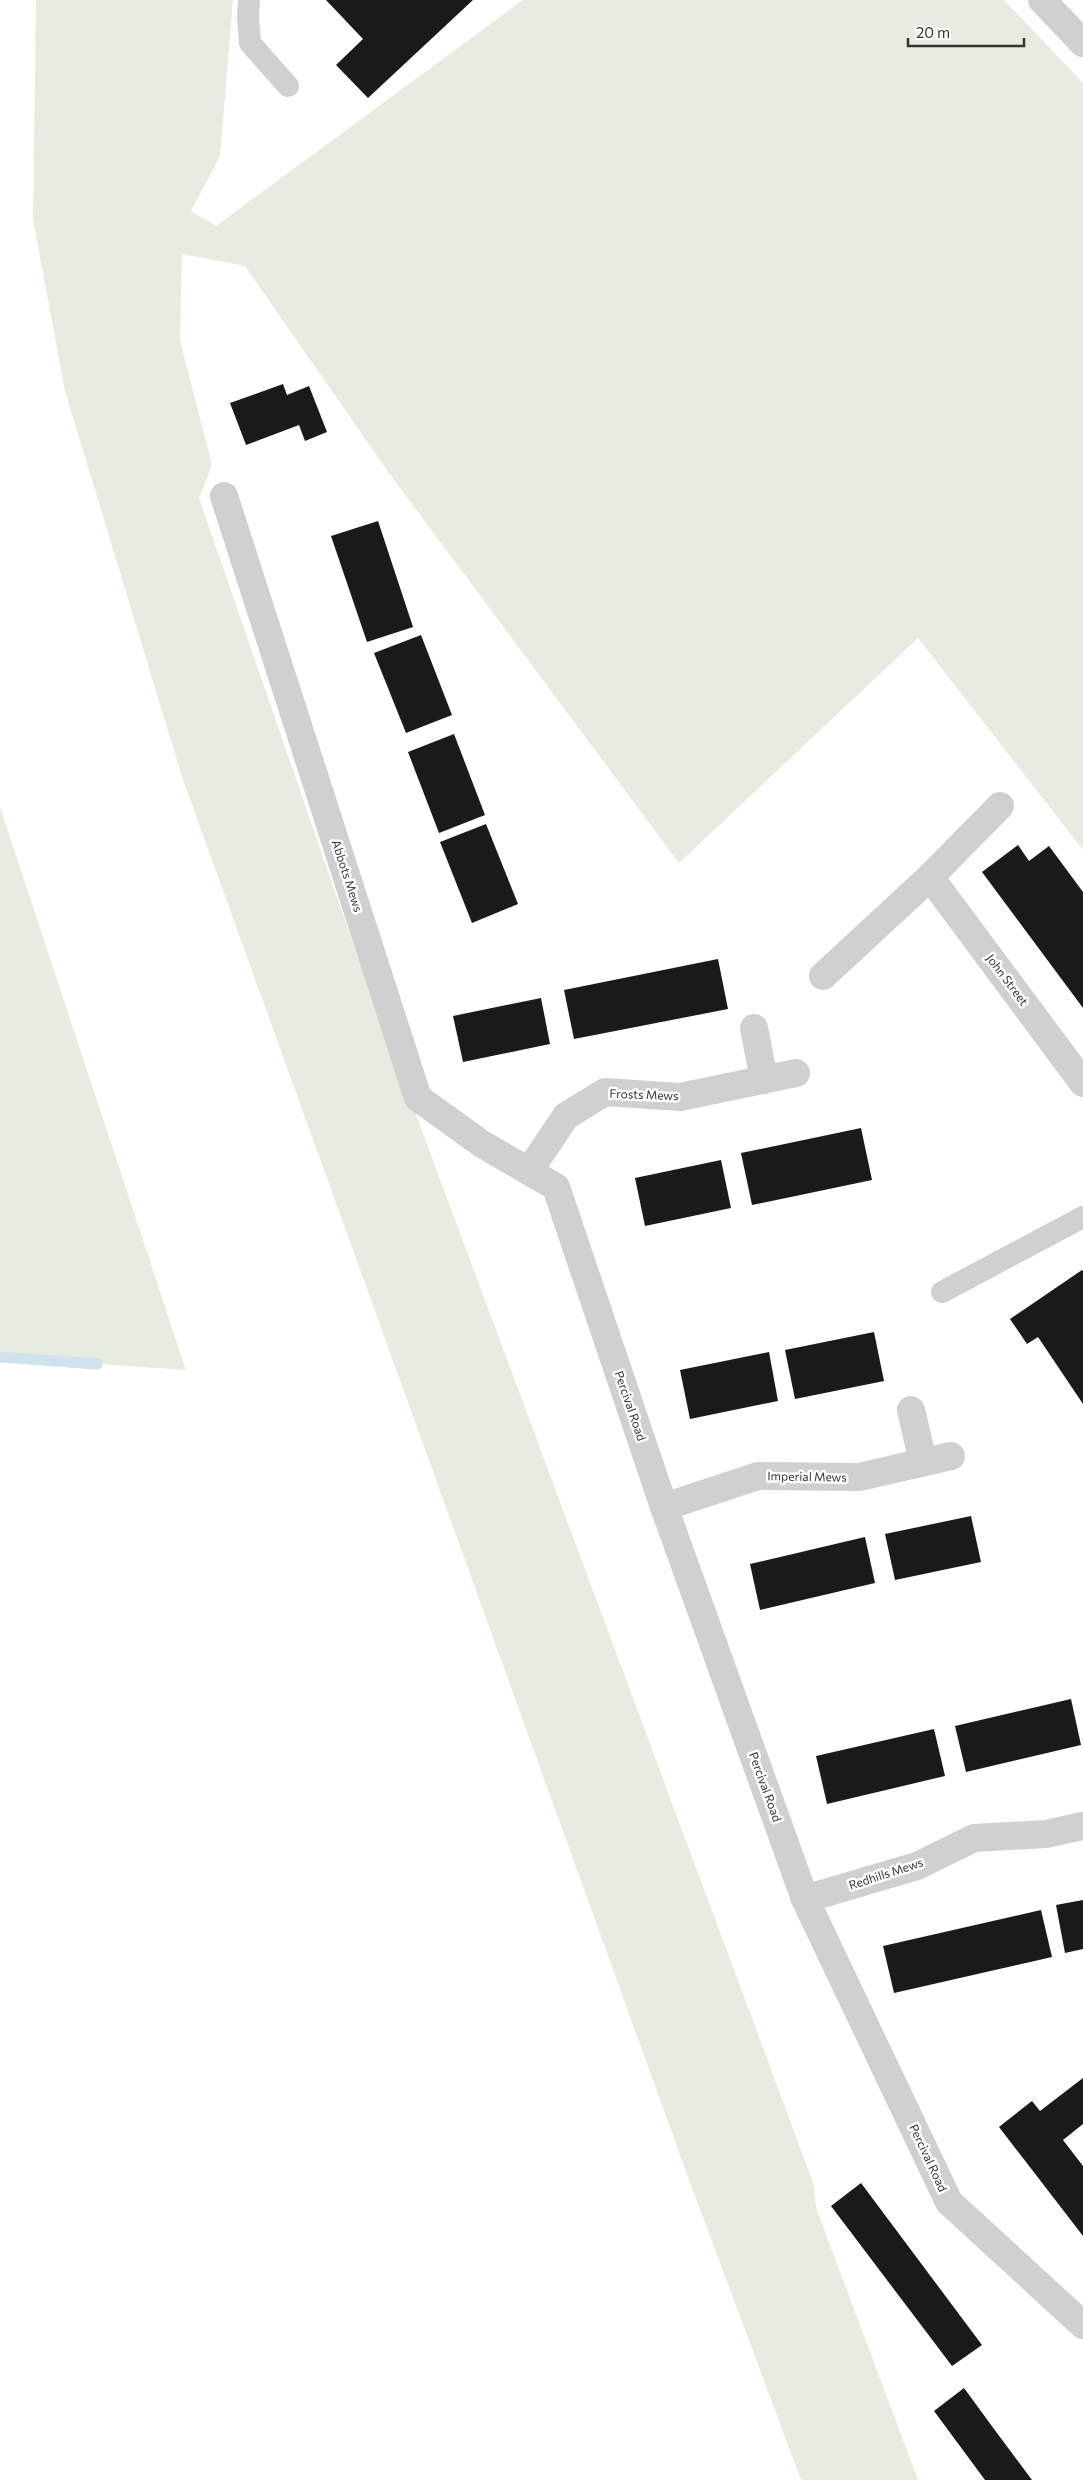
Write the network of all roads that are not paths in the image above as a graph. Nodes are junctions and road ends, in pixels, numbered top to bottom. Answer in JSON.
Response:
{"nodes":[{"id":1,"x":249,"y":0,"type":"edge"},
{"id":2,"x":1042,"y":0,"type":"edge"},
{"id":3,"x":1083,"y":43,"type":"edge"},
{"id":4,"x":288,"y":86,"type":"dead end"},
{"id":5,"x":224,"y":496,"type":"dead end"},
{"id":6,"x":1000,"y":806,"type":"dead end"},
{"id":7,"x":930,"y":877,"type":"junction"},
{"id":8,"x":823,"y":976,"type":"dead end"},
{"id":9,"x":754,"y":1028,"type":"dead end"},
{"id":10,"x":796,"y":1073,"type":"dead end"},
{"id":11,"x":764,"y":1080,"type":"junction"},
{"id":12,"x":1083,"y":1083,"type":"edge"},
{"id":13,"x":529,"y":1171,"type":"junction"},
{"id":14,"x":556,"y":1187,"type":"joint"},
{"id":15,"x":1083,"y":1217,"type":"edge"},
{"id":16,"x":942,"y":1292,"type":"dead end"},
{"id":17,"x":911,"y":1410,"type":"dead end"},
{"id":18,"x":951,"y":1456,"type":"dead end"},
{"id":19,"x":923,"y":1462,"type":"junction"},
{"id":20,"x":664,"y":1507,"type":"junction"},
{"id":21,"x":1083,"y":1826,"type":"edge"},
{"id":22,"x":806,"y":1899,"type":"junction"},
{"id":23,"x":1083,"y":2325,"type":"edge"}],
"edges":[{"from":1,"to":4,"type":"lane"},
{"from":2,"to":3,"type":"street"},
{"from":5,"to":13,"type":"street","name":"Abbots Mews"},
{"from":6,"to":7,"type":"street"},
{"from":7,"to":8,"type":"street"},
{"from":7,"to":12,"type":"street","name":"John Street"},
{"from":9,"to":11,"type":"street"},
{"from":10,"to":11,"type":"street","name":"Frosts Mews"},
{"from":11,"to":13,"type":"street","name":"Frosts Mews"},
{"from":13,"to":14,"type":"street","name":"Abbots Mews"},
{"from":14,"to":20,"type":"street","name":"Percival Road"},
{"from":15,"to":16,"type":"lane"},
{"from":17,"to":19,"type":"street"},
{"from":18,"to":19,"type":"street","name":"Imperial Mews"},
{"from":19,"to":20,"type":"street","name":"Imperial Mews"},
{"from":20,"to":22,"type":"street","name":"Percival Road"},
{"from":21,"to":22,"type":"street","name":"Redhills Mews"},
{"from":22,"to":23,"type":"street","name":"Percival Road"}]}
